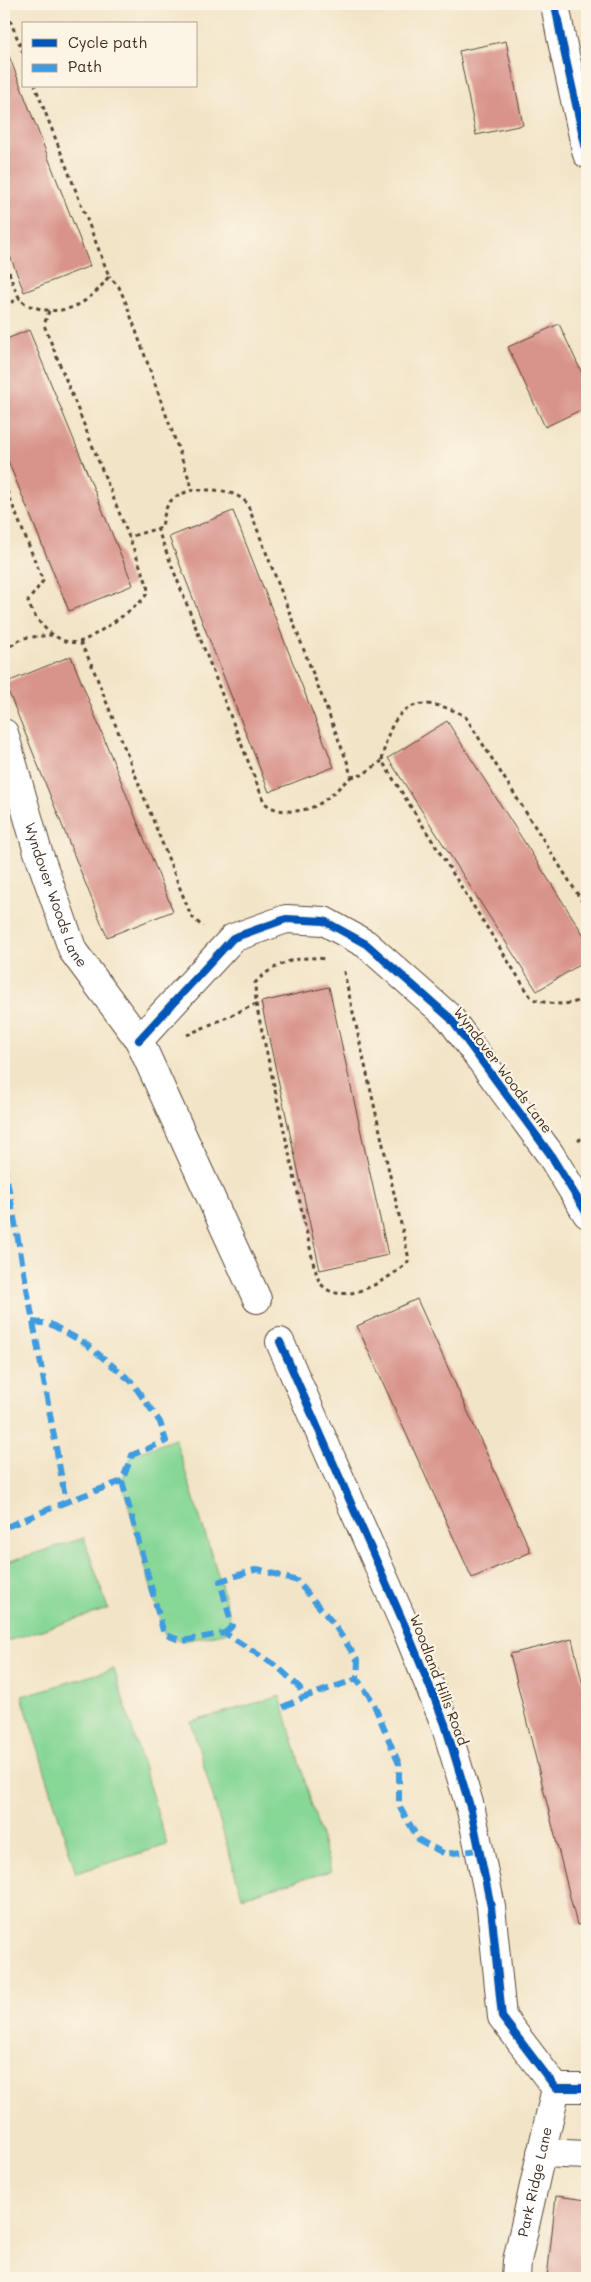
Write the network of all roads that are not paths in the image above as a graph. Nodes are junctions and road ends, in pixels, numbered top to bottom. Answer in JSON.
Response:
{"nodes":[{"id":1,"x":555,"y":4,"type":"edge"},
{"id":2,"x":587,"y":154,"type":"edge"},
{"id":3,"x":4,"y":733,"type":"edge"},
{"id":4,"x":143,"y":1047,"type":"junction"},
{"id":5,"x":587,"y":1214,"type":"edge"},
{"id":6,"x":257,"y":1299,"type":"dead end"},
{"id":7,"x":280,"y":1342,"type":"dead end"},
{"id":8,"x":556,"y":2088,"type":"junction"},
{"id":9,"x":587,"y":2088,"type":"edge"},
{"id":10,"x":541,"y":2153,"type":"junction"},
{"id":11,"x":587,"y":2155,"type":"edge"},
{"id":12,"x":516,"y":2278,"type":"edge"}],
"edges":[{"from":1,"to":2,"type":"street"},
{"from":3,"to":4,"type":"street","name":"Wyndover Woods Lane"},
{"from":4,"to":5,"type":"street","name":"Wyndover Woods Lane"},
{"from":4,"to":6,"type":"street","name":"Wyndover Woods Lane"},
{"from":7,"to":8,"type":"street","name":"Woodland Hills Road"},
{"from":8,"to":9,"type":"street"},
{"from":8,"to":10,"type":"street","name":"Park Ridge Lane"},
{"from":10,"to":11,"type":"street"},
{"from":10,"to":12,"type":"street","name":"Park Ridge Lane"}]}
